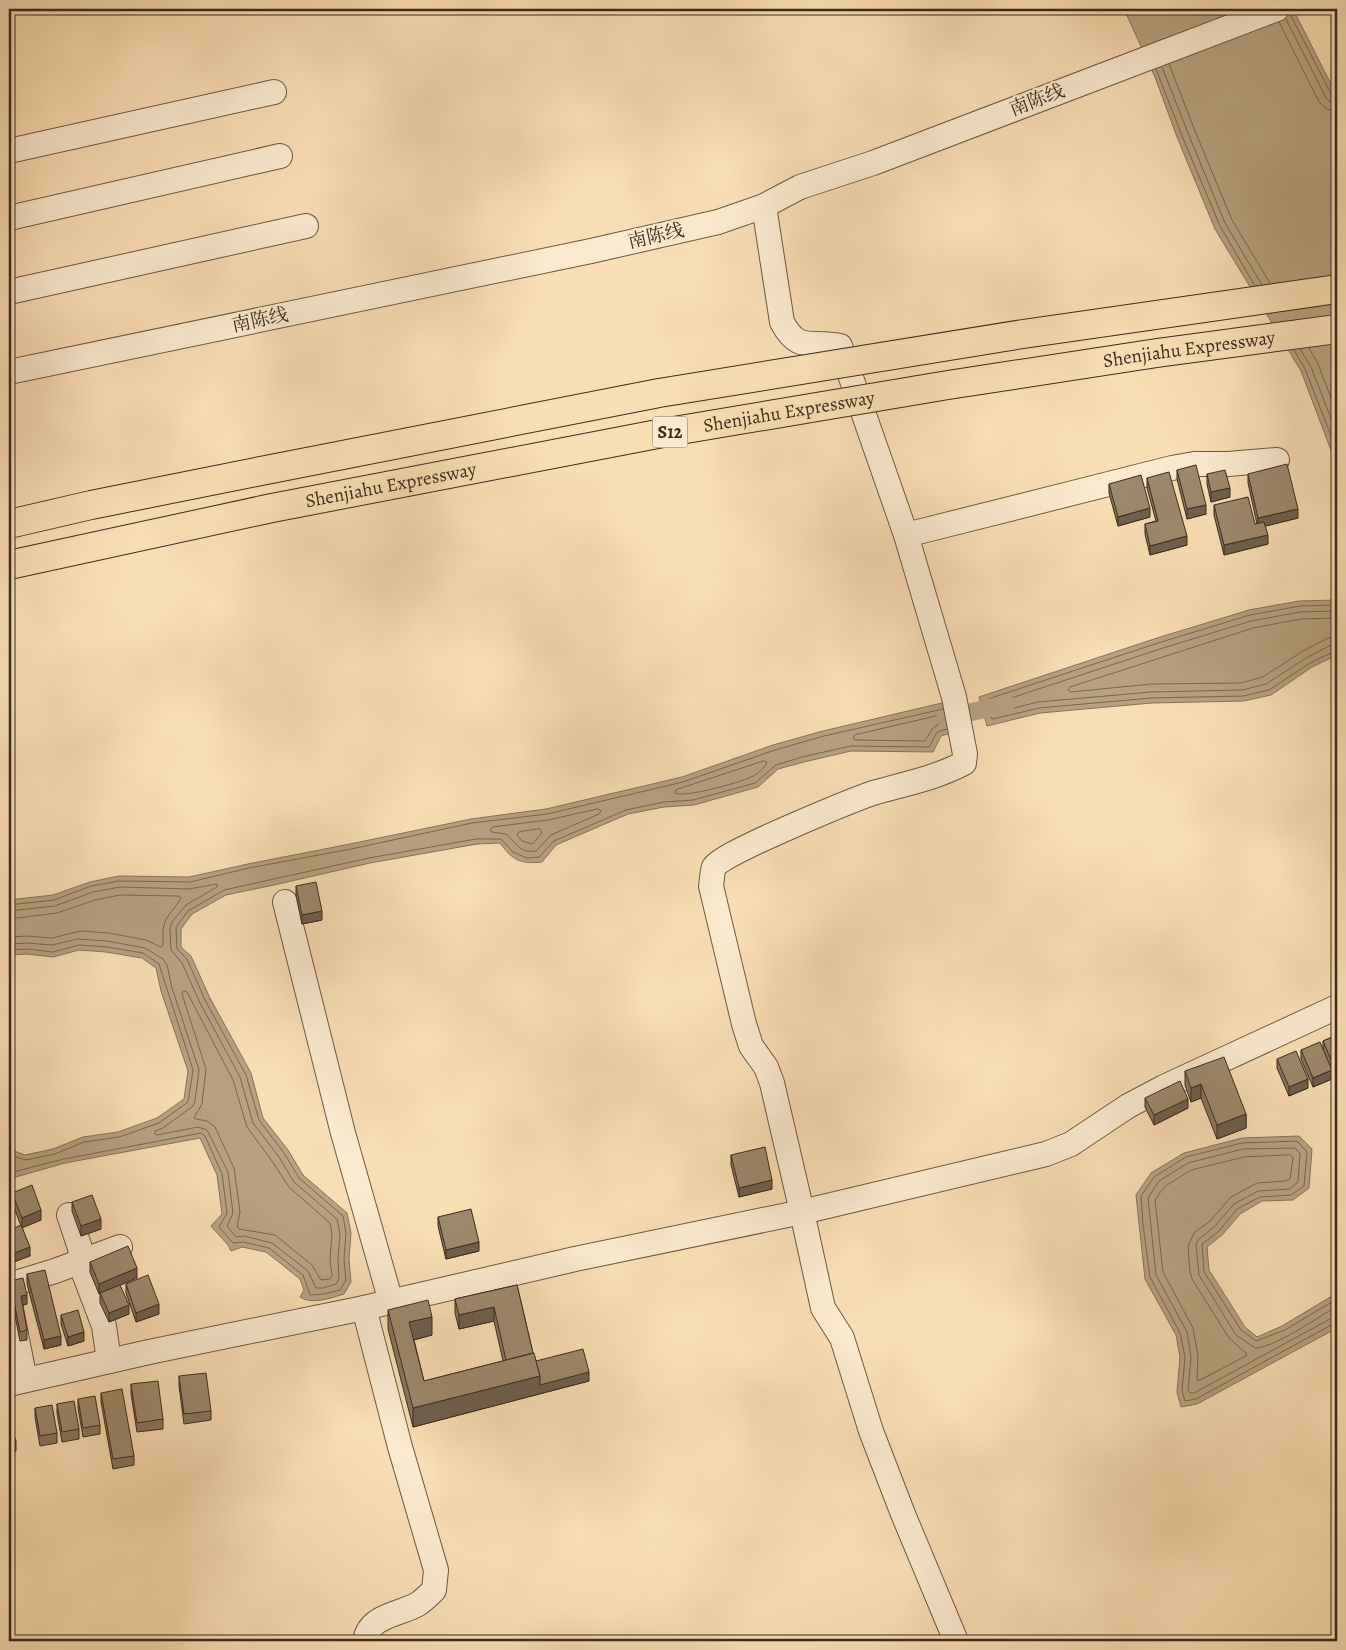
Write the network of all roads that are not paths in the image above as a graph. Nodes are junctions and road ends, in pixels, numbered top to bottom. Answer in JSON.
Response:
{"nodes":[{"id":1,"x":1277,"y":9,"type":"edge"},
{"id":2,"x":274,"y":92,"type":"dead end"},
{"id":3,"x":9,"y":151,"type":"edge"},
{"id":4,"x":280,"y":156,"type":"dead end"},
{"id":5,"x":764,"y":206,"type":"junction"},
{"id":6,"x":9,"y":218,"type":"edge"},
{"id":7,"x":306,"y":226,"type":"dead end"},
{"id":8,"x":1337,"y":289,"type":"edge"},
{"id":9,"x":9,"y":292,"type":"edge"},
{"id":10,"x":1337,"y":329,"type":"edge"},
{"id":11,"x":9,"y":372,"type":"edge"},
{"id":12,"x":1277,"y":460,"type":"dead end"},
{"id":13,"x":9,"y":524,"type":"edge"},
{"id":14,"x":906,"y":535,"type":"junction"},
{"id":15,"x":9,"y":565,"type":"edge"},
{"id":16,"x":285,"y":902,"type":"dead end"},
{"id":17,"x":1337,"y":1007,"type":"edge"},
{"id":18,"x":802,"y":1212,"type":"junction"},
{"id":19,"x":69,"y":1215,"type":"dead end"},
{"id":20,"x":120,"y":1246,"type":"dead end"},
{"id":21,"x":82,"y":1261,"type":"junction"},
{"id":22,"x":9,"y":1285,"type":"edge"},
{"id":23,"x":9,"y":1299,"type":"edge"},
{"id":24,"x":392,"y":1302,"type":"junction"},
{"id":25,"x":364,"y":1308,"type":"junction"},
{"id":26,"x":110,"y":1361,"type":"junction"},
{"id":27,"x":17,"y":1382,"type":"edge"},
{"id":28,"x":365,"y":1641,"type":"edge"},
{"id":29,"x":956,"y":1641,"type":"edge"}],
"edges":[{"from":1,"to":5,"type":"street","name":"南陈线"},
{"from":2,"to":3,"type":"street"},
{"from":4,"to":6,"type":"street"},
{"from":5,"to":11,"type":"street","name":"南陈线"},
{"from":5,"to":14,"type":"street"},
{"from":7,"to":9,"type":"street"},
{"from":8,"to":13,"type":"highway","name":"Shenjiahu Expressway","number":"S12","bridge":true},
{"from":10,"to":15,"type":"highway","name":"Shenjiahu Expressway","number":"S12","bridge":true},
{"from":12,"to":14,"type":"street"},
{"from":14,"to":18,"type":"street"},
{"from":16,"to":24,"type":"street"},
{"from":17,"to":18,"type":"street"},
{"from":18,"to":24,"type":"street"},
{"from":18,"to":29,"type":"street"},
{"from":19,"to":21,"type":"street"},
{"from":20,"to":21,"type":"street"},
{"from":21,"to":22,"type":"street"},
{"from":21,"to":26,"type":"street"},
{"from":23,"to":27,"type":"street"},
{"from":24,"to":25,"type":"street"},
{"from":25,"to":26,"type":"street"},
{"from":25,"to":28,"type":"street"},
{"from":26,"to":27,"type":"street"}]}
